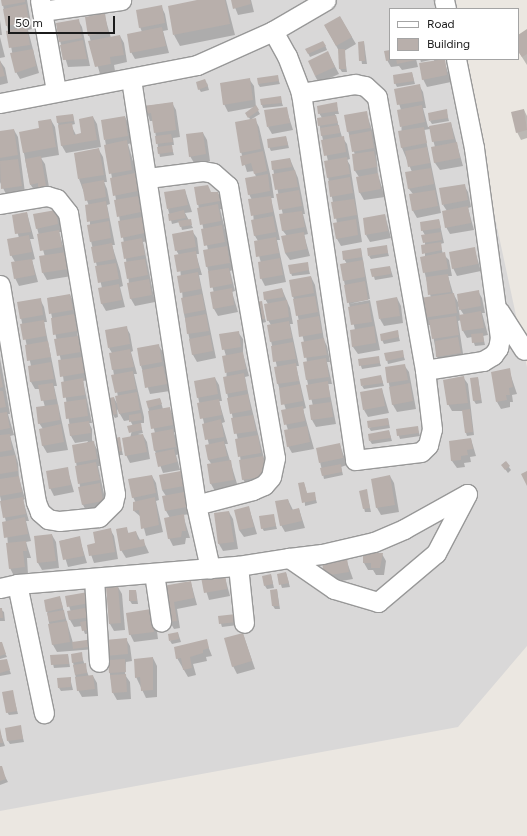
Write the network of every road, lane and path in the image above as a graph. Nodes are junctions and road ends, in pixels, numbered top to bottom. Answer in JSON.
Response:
{"nodes":[{"id":1,"x":119,"y":0,"type":"edge"},
{"id":2,"x":326,"y":0,"type":"edge"},
{"id":3,"x":41,"y":6,"type":"edge"},
{"id":4,"x":273,"y":32,"type":"junction"},
{"id":5,"x":456,"y":60,"type":"edge"},
{"id":6,"x":131,"y":79,"type":"junction"},
{"id":7,"x":56,"y":92,"type":"junction"},
{"id":8,"x":301,"y":93,"type":"junction"},
{"id":9,"x":0,"y":103,"type":"edge"},
{"id":10,"x":148,"y":178,"type":"junction"},
{"id":11,"x":0,"y":204,"type":"edge"},
{"id":12,"x":0,"y":285,"type":"edge"},
{"id":13,"x":498,"y":310,"type":"junction"},
{"id":14,"x":3,"y":334,"type":"edge"},
{"id":15,"x":524,"y":350,"type":"dead end"},
{"id":16,"x":425,"y":370,"type":"junction"},
{"id":17,"x":196,"y":505,"type":"junction"},
{"id":18,"x":289,"y":558,"type":"junction"},
{"id":19,"x":238,"y":566,"type":"junction"},
{"id":20,"x":210,"y":568,"type":"junction"},
{"id":21,"x":154,"y":573,"type":"junction"},
{"id":22,"x":94,"y":578,"type":"junction"},
{"id":23,"x":9,"y":586,"type":"edge"},
{"id":24,"x":161,"y":621,"type":"dead end"},
{"id":25,"x":244,"y":623,"type":"dead end"},
{"id":26,"x":99,"y":662,"type":"dead end"},
{"id":27,"x":44,"y":713,"type":"dead end"}],
"edges":[{"from":1,"to":3,"type":"street"},
{"from":2,"to":4,"type":"street"},
{"from":3,"to":7,"type":"street"},
{"from":4,"to":6,"type":"street"},
{"from":4,"to":8,"type":"street"},
{"from":5,"to":13,"type":"street"},
{"from":6,"to":7,"type":"street"},
{"from":6,"to":10,"type":"street"},
{"from":7,"to":9,"type":"street"},
{"from":8,"to":16,"type":"street"},
{"from":8,"to":16,"type":"street"},
{"from":10,"to":17,"type":"street"},
{"from":10,"to":17,"type":"street"},
{"from":11,"to":14,"type":"street"},
{"from":12,"to":14,"type":"street"},
{"from":13,"to":15,"type":"street"},
{"from":13,"to":16,"type":"street"},
{"from":17,"to":20,"type":"street"},
{"from":18,"to":18,"type":"street"},
{"from":18,"to":19,"type":"street"},
{"from":19,"to":20,"type":"street"},
{"from":19,"to":25,"type":"street"},
{"from":20,"to":21,"type":"street"},
{"from":21,"to":22,"type":"street"},
{"from":21,"to":24,"type":"street"},
{"from":22,"to":23,"type":"street"},
{"from":22,"to":26,"type":"street"},
{"from":23,"to":27,"type":"street"}]}
